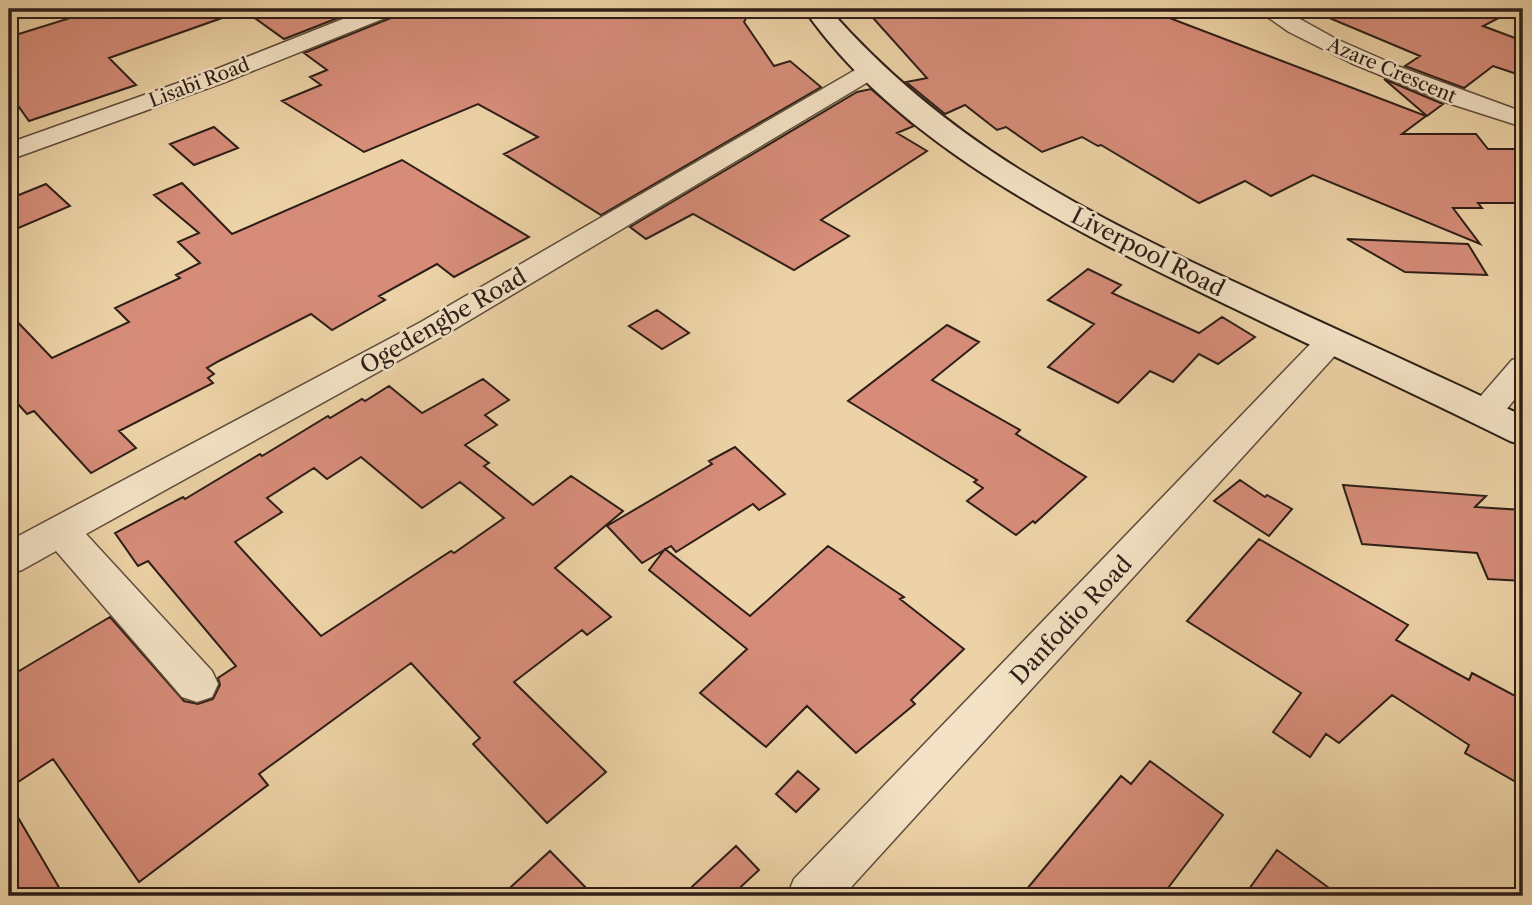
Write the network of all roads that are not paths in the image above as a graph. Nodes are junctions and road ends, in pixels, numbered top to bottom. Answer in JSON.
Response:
{"nodes":[{"id":1,"x":387,"y":9,"type":"edge"},
{"id":2,"x":816,"y":9,"type":"edge"},
{"id":3,"x":1267,"y":9,"type":"edge"},
{"id":4,"x":870,"y":71,"type":"junction"},
{"id":5,"x":1523,"y":120,"type":"edge"},
{"id":6,"x":9,"y":152,"type":"edge"},
{"id":7,"x":1330,"y":342,"type":"junction"},
{"id":8,"x":1523,"y":368,"type":"edge"},
{"id":9,"x":1485,"y":413,"type":"junction"},
{"id":10,"x":1523,"y":432,"type":"edge"},
{"id":11,"x":60,"y":530,"type":"junction"},
{"id":12,"x":9,"y":559,"type":"edge"},
{"id":13,"x":197,"y":684,"type":"dead end"},
{"id":14,"x":811,"y":896,"type":"edge"}],
"edges":[{"from":1,"to":6,"type":"street","name":"Lisabi Road"},
{"from":2,"to":4,"type":"main road","name":"Liverpool Road"},
{"from":3,"to":5,"type":"street","name":"Azare Crescent"},
{"from":4,"to":7,"type":"main road","name":"Liverpool Road"},
{"from":4,"to":11,"type":"street","name":"Ogedengbe Road"},
{"from":7,"to":9,"type":"main road","name":"Liverpool Road"},
{"from":7,"to":14,"type":"street","name":"Danfodio Road"},
{"from":8,"to":9,"type":"street"},
{"from":9,"to":10,"type":"main road","name":"Liverpool Road"},
{"from":11,"to":12,"type":"street","name":"Ogedengbe Road"},
{"from":11,"to":13,"type":"street"}]}
